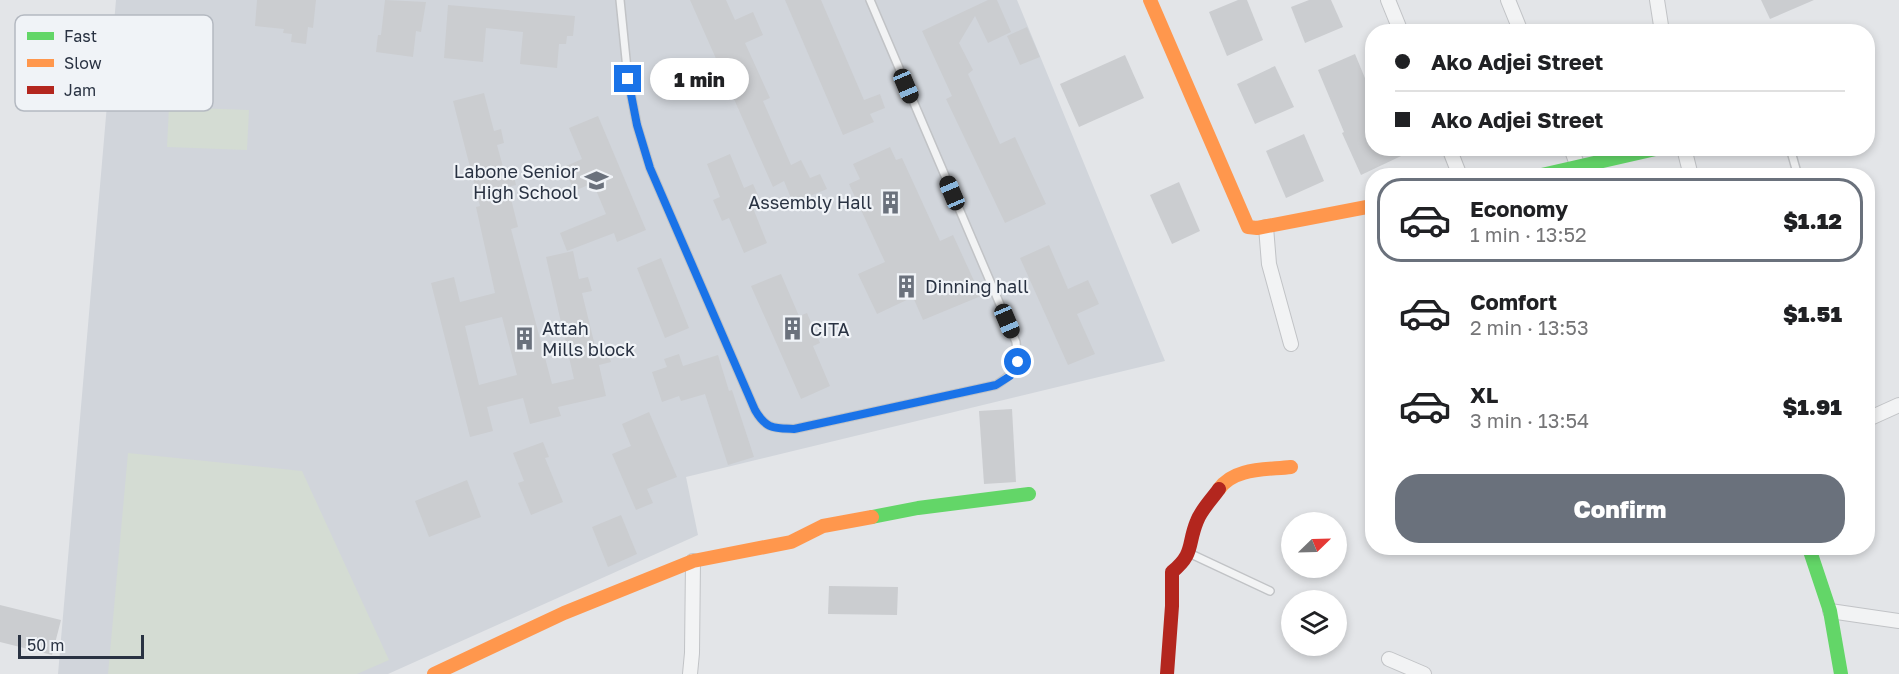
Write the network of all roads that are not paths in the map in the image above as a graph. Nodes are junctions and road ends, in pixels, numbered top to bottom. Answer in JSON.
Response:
{"nodes":[{"id":1,"x":620,"y":0,"type":"edge"},
{"id":2,"x":870,"y":0,"type":"edge"},
{"id":3,"x":1150,"y":0,"type":"edge"},
{"id":4,"x":1388,"y":0,"type":"edge"},
{"id":5,"x":1508,"y":0,"type":"edge"},
{"id":6,"x":1657,"y":0,"type":"edge"},
{"id":7,"x":1398,"y":24,"type":"edge"},
{"id":8,"x":1518,"y":24,"type":"edge"},
{"id":9,"x":1661,"y":24,"type":"edge"},
{"id":10,"x":1573,"y":156,"type":"edge"},
{"id":11,"x":1625,"y":156,"type":"edge"},
{"id":12,"x":1578,"y":167,"type":"junction"},
{"id":13,"x":1573,"y":168,"type":"edge"},
{"id":14,"x":1365,"y":207,"type":"edge"},
{"id":15,"x":1266,"y":226,"type":"junction"},
{"id":16,"x":1291,"y":344,"type":"dead end"},
{"id":17,"x":1899,"y":405,"type":"edge"},
{"id":18,"x":1875,"y":416,"type":"edge"},
{"id":19,"x":1291,"y":467,"type":"dead end"},
{"id":20,"x":1029,"y":494,"type":"dead end"},
{"id":21,"x":1189,"y":553,"type":"junction"},
{"id":22,"x":1811,"y":555,"type":"edge"},
{"id":23,"x":693,"y":561,"type":"junction"},
{"id":24,"x":1270,"y":591,"type":"dead end"},
{"id":25,"x":1830,"y":611,"type":"junction"},
{"id":26,"x":1899,"y":621,"type":"edge"},
{"id":27,"x":1389,"y":659,"type":"dead end"},
{"id":28,"x":434,"y":674,"type":"edge"},
{"id":29,"x":690,"y":674,"type":"edge"},
{"id":30,"x":1167,"y":674,"type":"edge"},
{"id":31,"x":1424,"y":674,"type":"edge"},
{"id":32,"x":1841,"y":674,"type":"edge"}],
"edges":[{"from":1,"to":2,"type":"lane"},
{"from":3,"to":15,"type":"street"},
{"from":4,"to":7,"type":"street"},
{"from":5,"to":8,"type":"street"},
{"from":6,"to":9,"type":"street"},
{"from":10,"to":12,"type":"street"},
{"from":11,"to":12,"type":"street"},
{"from":12,"to":13,"type":"street"},
{"from":14,"to":15,"type":"street"},
{"from":15,"to":16,"type":"street"},
{"from":17,"to":18,"type":"street"},
{"from":19,"to":21,"type":"street"},
{"from":20,"to":23,"type":"street"},
{"from":21,"to":24,"type":"lane"},
{"from":21,"to":30,"type":"street"},
{"from":22,"to":25,"type":"street"},
{"from":23,"to":28,"type":"street"},
{"from":23,"to":29,"type":"street"},
{"from":25,"to":26,"type":"street"},
{"from":25,"to":32,"type":"street"},
{"from":27,"to":31,"type":"street"}]}
